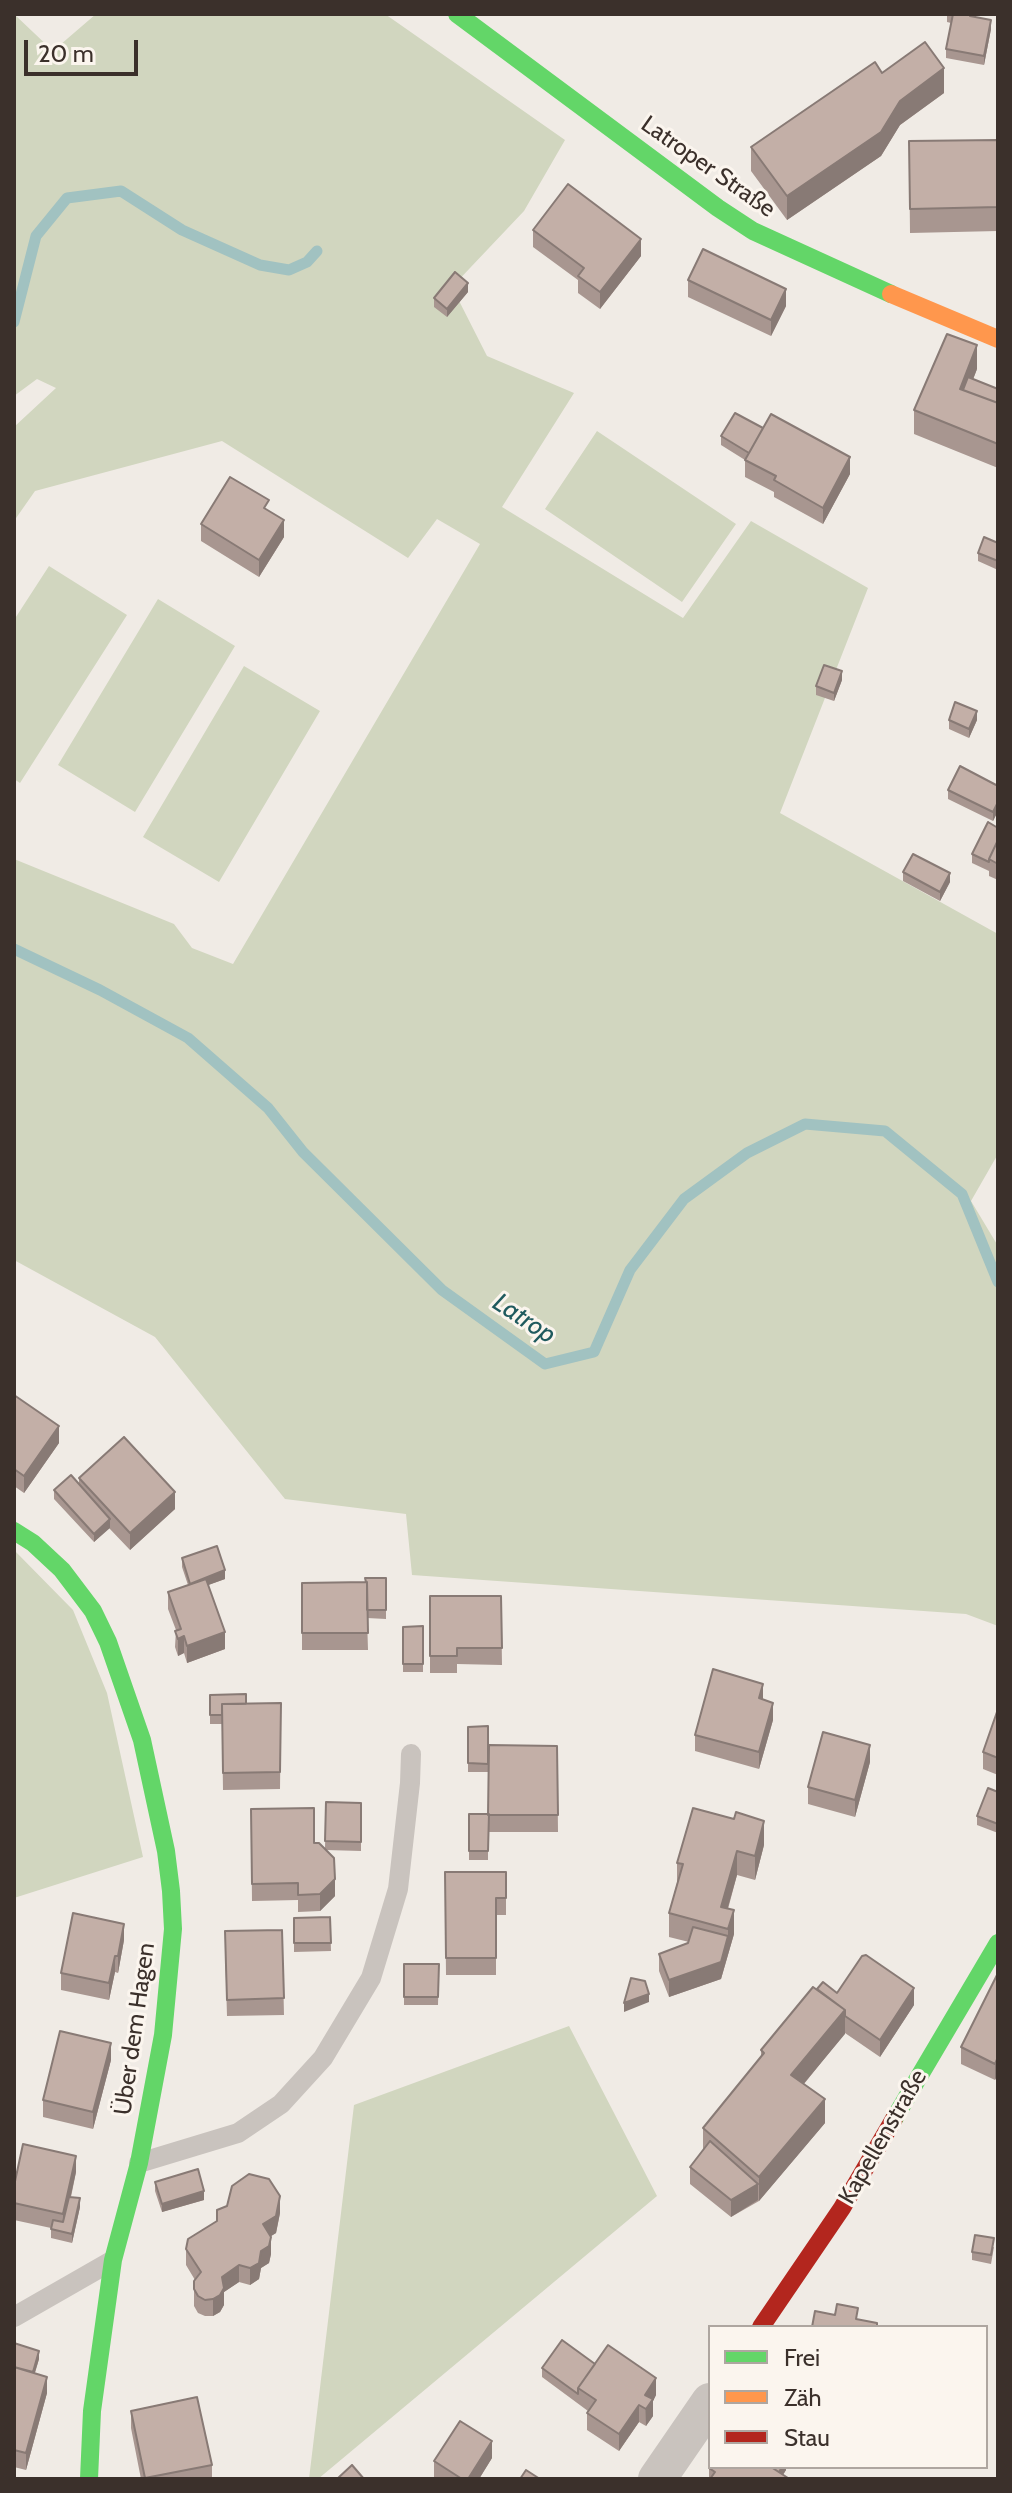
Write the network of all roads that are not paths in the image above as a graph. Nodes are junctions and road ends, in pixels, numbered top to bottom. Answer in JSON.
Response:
{"nodes":[{"id":1,"x":457,"y":14,"type":"edge"},
{"id":2,"x":998,"y":339,"type":"edge"},
{"id":3,"x":14,"y":1531,"type":"edge"},
{"id":4,"x":411,"y":1754,"type":"dead end"},
{"id":5,"x":998,"y":1943,"type":"edge"},
{"id":6,"x":139,"y":2163,"type":"junction"},
{"id":7,"x":113,"y":2260,"type":"junction"},
{"id":8,"x":14,"y":2317,"type":"edge"},
{"id":9,"x":762,"y":2325,"type":"edge"},
{"id":10,"x":708,"y":2405,"type":"edge"},
{"id":11,"x":89,"y":2479,"type":"edge"},
{"id":12,"x":657,"y":2479,"type":"edge"}],
"edges":[{"from":1,"to":2,"type":"street","name":"Latroper Straße"},
{"from":3,"to":6,"type":"street","name":"Über dem Hagen"},
{"from":4,"to":6,"type":"lane"},
{"from":5,"to":9,"type":"street","name":"Kapellenstraße"},
{"from":6,"to":7,"type":"street","name":"Über dem Hagen"},
{"from":7,"to":8,"type":"lane"},
{"from":7,"to":11,"type":"street","name":"Über dem Hagen"},
{"from":10,"to":12,"type":"street"}]}
